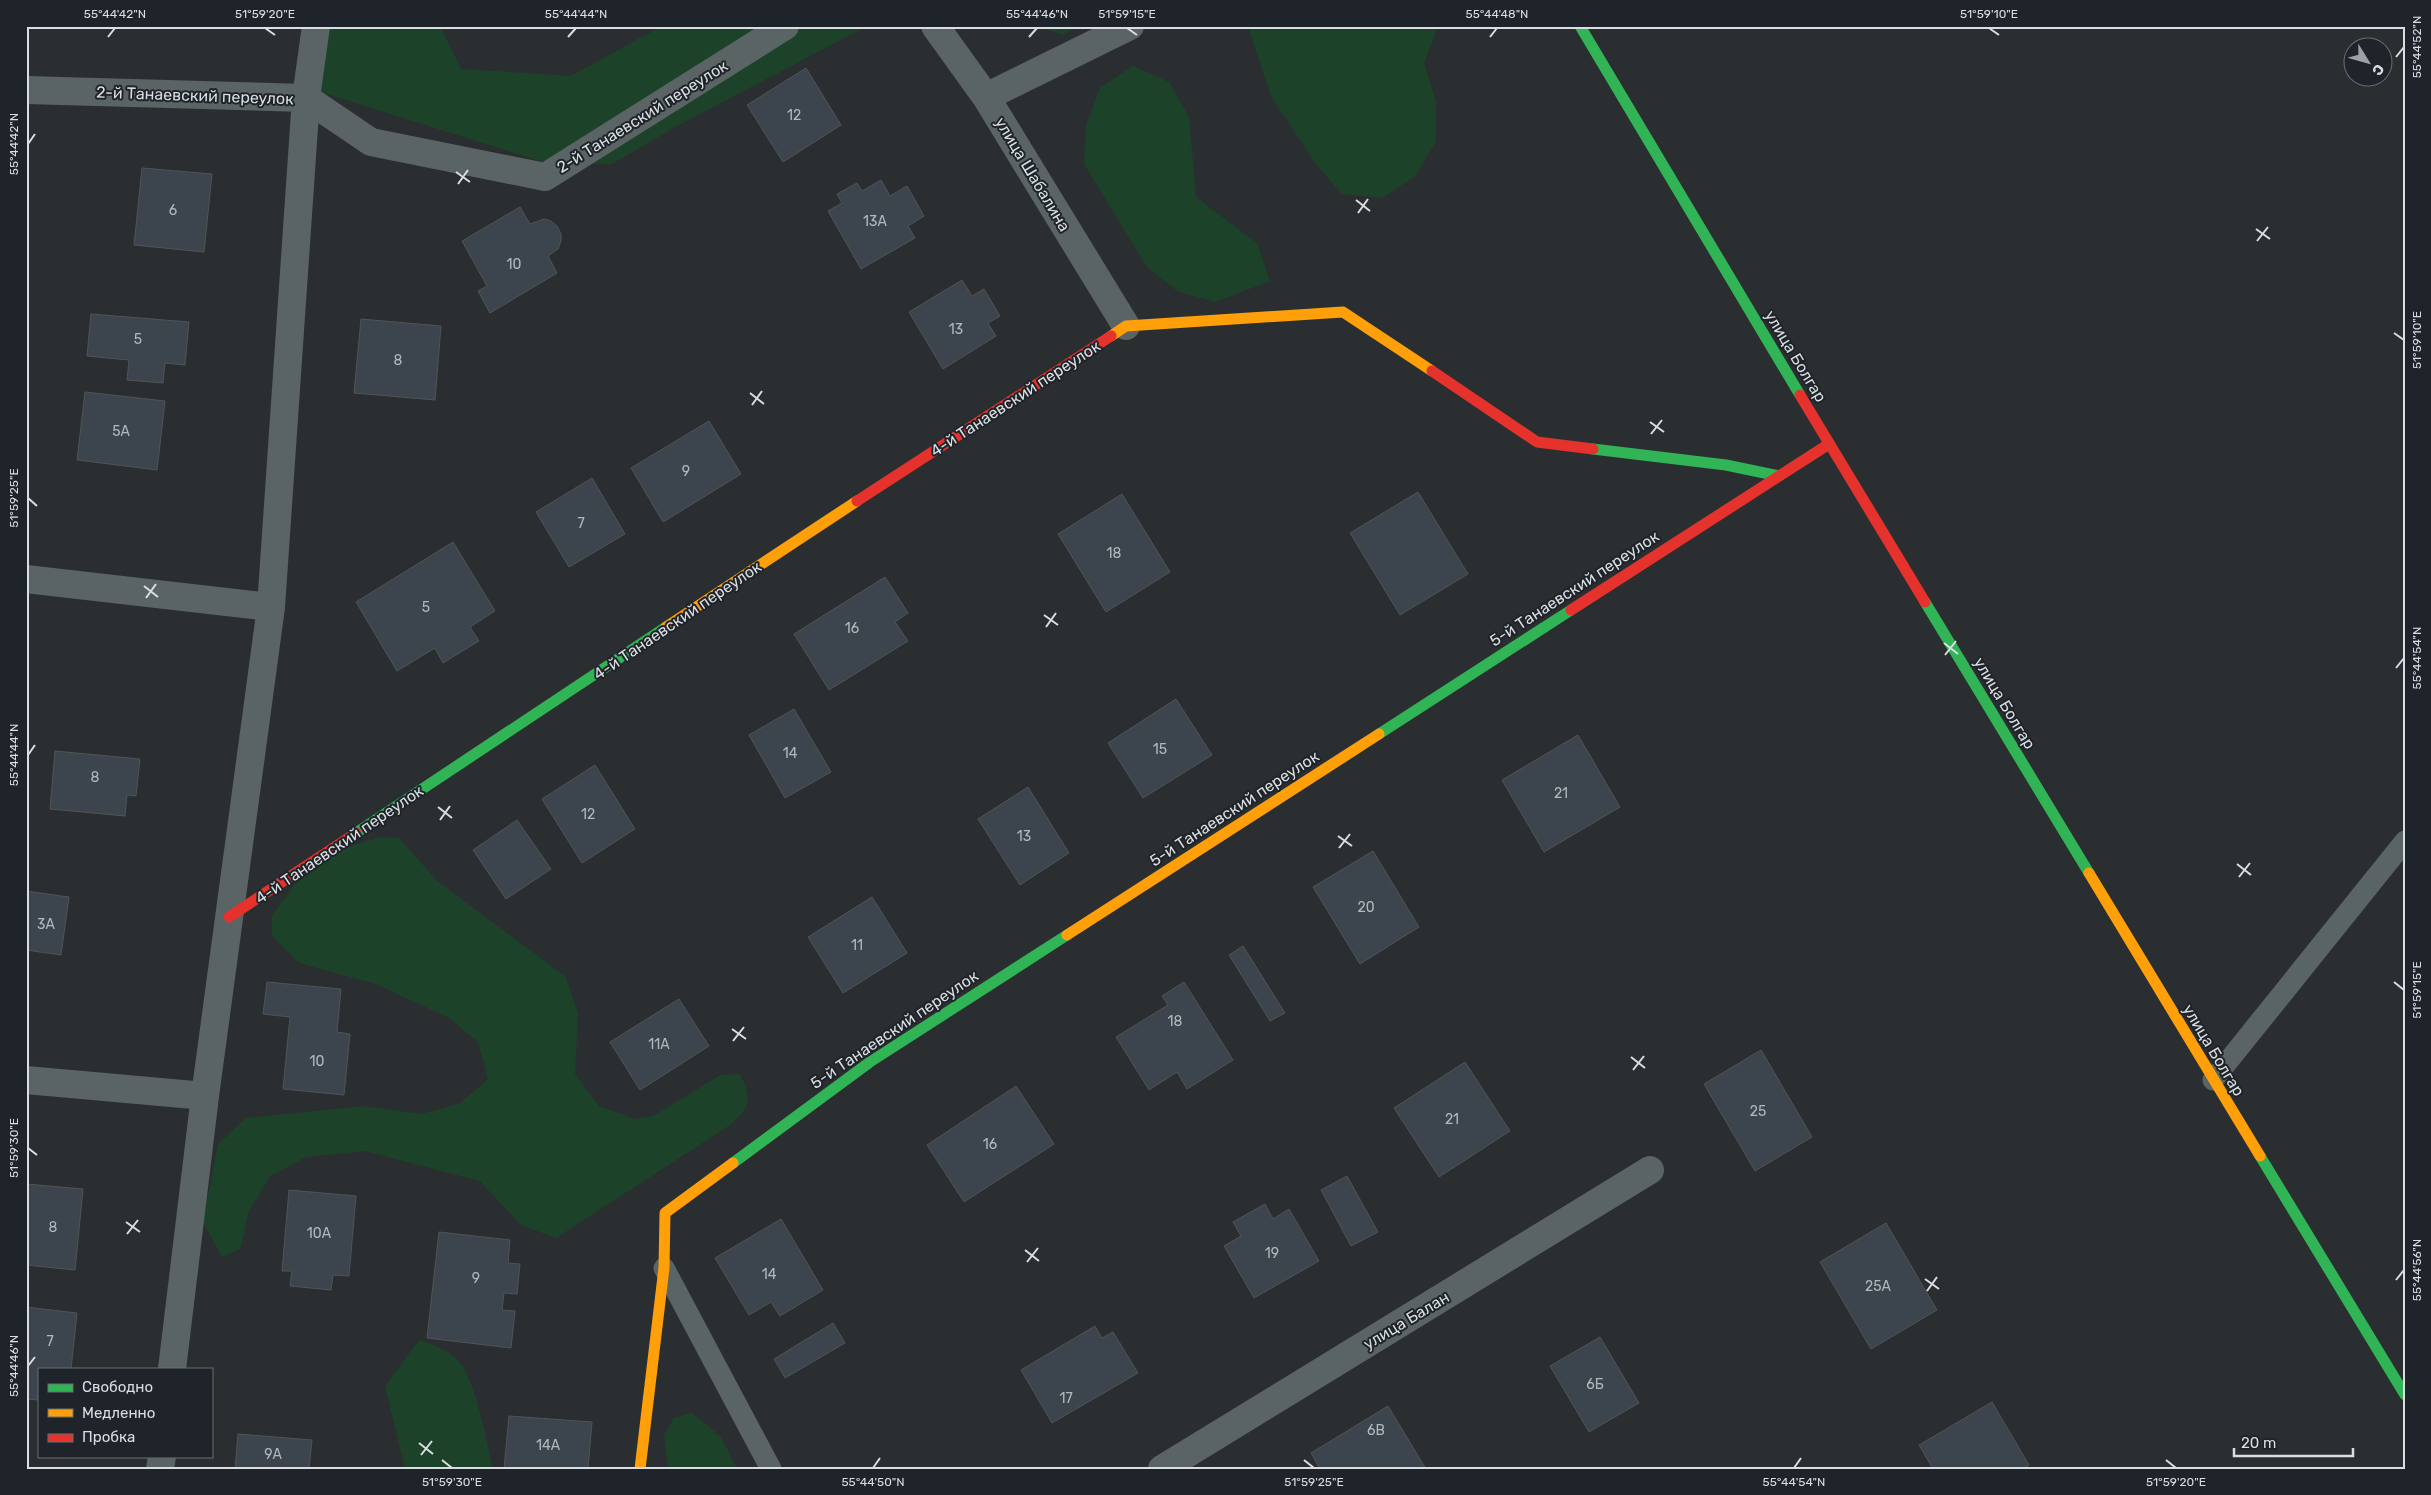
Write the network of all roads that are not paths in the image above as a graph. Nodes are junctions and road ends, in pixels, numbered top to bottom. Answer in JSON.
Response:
{"nodes":[{"id":1,"x":316,"y":26,"type":"edge"},
{"id":2,"x":785,"y":26,"type":"edge"},
{"id":3,"x":935,"y":26,"type":"edge"},
{"id":4,"x":1130,"y":26,"type":"edge"},
{"id":5,"x":1580,"y":26,"type":"edge"},
{"id":6,"x":26,"y":90,"type":"edge"},
{"id":7,"x":986,"y":97,"type":"junction"},
{"id":8,"x":306,"y":98,"type":"junction"},
{"id":9,"x":1126,"y":326,"type":"junction"},
{"id":10,"x":1829,"y":444,"type":"junction"},
{"id":11,"x":1779,"y":476,"type":"junction"},
{"id":12,"x":26,"y":579,"type":"edge"},
{"id":13,"x":272,"y":607,"type":"junction"},
{"id":14,"x":2405,"y":841,"type":"edge"},
{"id":15,"x":229,"y":917,"type":"junction"},
{"id":16,"x":26,"y":1080,"type":"edge"},
{"id":17,"x":2213,"y":1080,"type":"junction"},
{"id":18,"x":205,"y":1096,"type":"junction"},
{"id":19,"x":1650,"y":1170,"type":"dead end"},
{"id":20,"x":664,"y":1268,"type":"junction"},
{"id":21,"x":172,"y":1368,"type":"edge"},
{"id":22,"x":2405,"y":1395,"type":"edge"},
{"id":23,"x":640,"y":1469,"type":"edge"},
{"id":24,"x":771,"y":1469,"type":"edge"},
{"id":25,"x":1162,"y":1469,"type":"edge"}],
"edges":[{"from":1,"to":8,"type":"street"},
{"from":2,"to":8,"type":"street","name":"2-й Танаевский переулок"},
{"from":3,"to":7,"type":"street","name":"улица Шабалина"},
{"from":4,"to":7,"type":"street"},
{"from":5,"to":10,"type":"street","name":"улица Болгар"},
{"from":6,"to":8,"type":"street","name":"2-й Танаевский переулок"},
{"from":7,"to":9,"type":"street","name":"улица Шабалина"},
{"from":8,"to":13,"type":"street"},
{"from":9,"to":11,"type":"street"},
{"from":9,"to":15,"type":"street","name":"4-й Танаевский переулок"},
{"from":10,"to":11,"type":"street","name":"5-й Танаевский переулок"},
{"from":10,"to":17,"type":"street","name":"улица Болгар"},
{"from":11,"to":20,"type":"street","name":"5-й Танаевский переулок"},
{"from":12,"to":13,"type":"street"},
{"from":13,"to":15,"type":"street"},
{"from":14,"to":17,"type":"lane"},
{"from":15,"to":18,"type":"street"},
{"from":16,"to":18,"type":"street"},
{"from":17,"to":22,"type":"street","name":"улица Болгар"},
{"from":18,"to":21,"type":"street"},
{"from":19,"to":25,"type":"street","name":"улица Балан"},
{"from":20,"to":23,"type":"street"},
{"from":20,"to":24,"type":"lane"}]}
